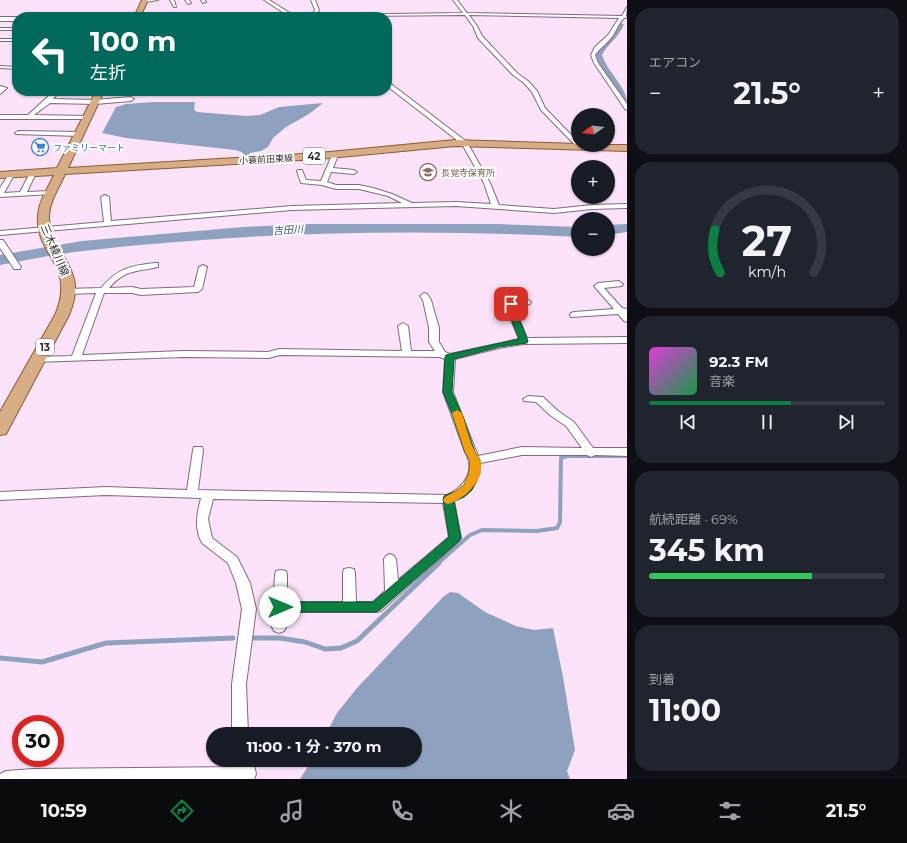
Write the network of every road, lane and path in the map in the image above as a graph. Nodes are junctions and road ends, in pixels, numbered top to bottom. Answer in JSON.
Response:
{"nodes":[{"id":1,"x":145,"y":0,"type":"edge"},
{"id":2,"x":156,"y":0,"type":"edge"},
{"id":3,"x":172,"y":0,"type":"edge"},
{"id":4,"x":266,"y":0,"type":"edge"},
{"id":5,"x":313,"y":0,"type":"edge"},
{"id":6,"x":455,"y":0,"type":"edge"},
{"id":7,"x":176,"y":6,"type":"dead end"},
{"id":8,"x":627,"y":8,"type":"edge"},
{"id":9,"x":139,"y":12,"type":"edge"},
{"id":10,"x":284,"y":12,"type":"edge"},
{"id":11,"x":316,"y":12,"type":"edge"},
{"id":12,"x":465,"y":14,"type":"junction"},
{"id":13,"x":392,"y":15,"type":"edge"},
{"id":14,"x":625,"y":17,"type":"edge"},
{"id":15,"x":0,"y":19,"type":"edge"},
{"id":16,"x":9,"y":19,"type":"joint"},
{"id":17,"x":0,"y":26,"type":"edge"},
{"id":18,"x":0,"y":29,"type":"edge"},
{"id":19,"x":12,"y":29,"type":"edge"},
{"id":20,"x":0,"y":40,"type":"edge"},
{"id":21,"x":12,"y":40,"type":"edge"},
{"id":22,"x":0,"y":68,"type":"edge"},
{"id":23,"x":12,"y":68,"type":"edge"},
{"id":24,"x":392,"y":87,"type":"edge"},
{"id":25,"x":0,"y":88,"type":"edge"},
{"id":26,"x":0,"y":92,"type":"edge"},
{"id":27,"x":54,"y":96,"type":"edge"},
{"id":28,"x":98,"y":96,"type":"edge"},
{"id":29,"x":131,"y":99,"type":"dead end"},
{"id":30,"x":50,"y":101,"type":"junction"},
{"id":31,"x":95,"y":102,"type":"junction"},
{"id":32,"x":626,"y":105,"type":"edge"},
{"id":33,"x":29,"y":117,"type":"junction"},
{"id":34,"x":39,"y":117,"type":"junction"},
{"id":35,"x":67,"y":117,"type":"junction"},
{"id":36,"x":87,"y":117,"type":"junction"},
{"id":37,"x":3,"y":119,"type":"edge"},
{"id":38,"x":34,"y":124,"type":"dead end"},
{"id":39,"x":61,"y":124,"type":"dead end"},
{"id":40,"x":18,"y":133,"type":"dead end"},
{"id":41,"x":79,"y":134,"type":"junction"},
{"id":42,"x":571,"y":139,"type":"edge"},
{"id":43,"x":465,"y":143,"type":"junction"},
{"id":44,"x":571,"y":146,"type":"edge"},
{"id":45,"x":615,"y":148,"type":"edge"},
{"id":46,"x":627,"y":148,"type":"edge"},
{"id":47,"x":336,"y":155,"type":"junction"},
{"id":48,"x":328,"y":170,"type":"junction"},
{"id":49,"x":60,"y":171,"type":"junction"},
{"id":50,"x":300,"y":171,"type":"dead end"},
{"id":51,"x":354,"y":172,"type":"dead end"},
{"id":52,"x":33,"y":173,"type":"junction"},
{"id":53,"x":11,"y":174,"type":"junction"},
{"id":54,"x":0,"y":175,"type":"edge"},
{"id":55,"x":322,"y":183,"type":"junction"},
{"id":56,"x":50,"y":193,"type":"junction"},
{"id":57,"x":0,"y":194,"type":"edge"},
{"id":58,"x":22,"y":194,"type":"junction"},
{"id":59,"x":105,"y":197,"type":"dead end"},
{"id":60,"x":413,"y":206,"type":"junction"},
{"id":61,"x":627,"y":206,"type":"edge"},
{"id":62,"x":496,"y":207,"type":"junction"},
{"id":63,"x":108,"y":223,"type":"junction"},
{"id":64,"x":44,"y":228,"type":"junction"},
{"id":65,"x":0,"y":232,"type":"edge"},
{"id":66,"x":0,"y":242,"type":"edge"},
{"id":67,"x":16,"y":265,"type":"dead end"},
{"id":68,"x":155,"y":265,"type":"dead end"},
{"id":69,"x":203,"y":267,"type":"dead end"},
{"id":70,"x":619,"y":284,"type":"dead end"},
{"id":71,"x":102,"y":290,"type":"junction"},
{"id":72,"x":69,"y":291,"type":"junction"},
{"id":73,"x":424,"y":296,"type":"dead end"},
{"id":74,"x":527,"y":302,"type":"dead end"},
{"id":75,"x":624,"y":311,"type":"edge"},
{"id":76,"x":574,"y":315,"type":"dead end"},
{"id":77,"x":627,"y":319,"type":"edge"},
{"id":78,"x":403,"y":326,"type":"dead end"},
{"id":79,"x":627,"y":340,"type":"edge"},
{"id":80,"x":524,"y":341,"type":"junction"},
{"id":81,"x":407,"y":354,"type":"junction"},
{"id":82,"x":445,"y":356,"type":"junction"},
{"id":83,"x":76,"y":358,"type":"junction"},
{"id":84,"x":37,"y":360,"type":"junction"},
{"id":85,"x":528,"y":399,"type":"dead end"},
{"id":86,"x":0,"y":430,"type":"edge"},
{"id":87,"x":198,"y":450,"type":"dead end"},
{"id":88,"x":627,"y":452,"type":"edge"},
{"id":89,"x":591,"y":453,"type":"junction"},
{"id":90,"x":475,"y":460,"type":"junction"},
{"id":91,"x":192,"y":494,"type":"junction"},
{"id":92,"x":208,"y":494,"type":"junction"},
{"id":93,"x":0,"y":496,"type":"edge"},
{"id":94,"x":448,"y":499,"type":"junction"},
{"id":95,"x":390,"y":559,"type":"dead end"},
{"id":96,"x":349,"y":573,"type":"dead end"},
{"id":97,"x":281,"y":575,"type":"dead end"},
{"id":98,"x":392,"y":592,"type":"junction"},
{"id":99,"x":280,"y":607,"type":"junction"},
{"id":100,"x":350,"y":607,"type":"junction"},
{"id":101,"x":278,"y":627,"type":"dead end"},
{"id":102,"x":240,"y":727,"type":"edge"},
{"id":103,"x":246,"y":767,"type":"edge"},
{"id":104,"x":6,"y":779,"type":"edge"}],
"edges":[{"from":1,"to":2,"type":"street"},
{"from":1,"to":9,"type":"main road"},
{"from":3,"to":7,"type":"street"},
{"from":4,"to":10,"type":"street"},
{"from":5,"to":11,"type":"street"},
{"from":6,"to":12,"type":"street"},
{"from":8,"to":14,"type":"street"},
{"from":12,"to":13,"type":"street"},
{"from":12,"to":14,"type":"street"},
{"from":12,"to":42,"type":"street"},
{"from":14,"to":32,"type":"street"},
{"from":15,"to":16,"type":"street"},
{"from":16,"to":17,"type":"street"},
{"from":18,"to":19,"type":"street"},
{"from":20,"to":21,"type":"street"},
{"from":22,"to":23,"type":"street"},
{"from":24,"to":43,"type":"street"},
{"from":25,"to":26,"type":"street"},
{"from":27,"to":30,"type":"street"},
{"from":28,"to":31,"type":"main road","name":"三木綾川線","number":"13"},
{"from":29,"to":31,"type":"street"},
{"from":30,"to":31,"type":"street"},
{"from":30,"to":33,"type":"street"},
{"from":31,"to":36,"type":"main road","name":"三木綾川線","number":"13"},
{"from":33,"to":34,"type":"street"},
{"from":33,"to":37,"type":"street"},
{"from":34,"to":35,"type":"street"},
{"from":34,"to":38,"type":"street"},
{"from":35,"to":36,"type":"street"},
{"from":35,"to":39,"type":"street"},
{"from":36,"to":41,"type":"main road","name":"三木綾川線","number":"13"},
{"from":40,"to":41,"type":"street"},
{"from":41,"to":49,"type":"main road","name":"三木綾川線","number":"13"},
{"from":43,"to":44,"type":"main road","name":"小蓑前田東線","number":"42"},
{"from":43,"to":47,"type":"main road","name":"小蓑前田東線","number":"42"},
{"from":43,"to":62,"type":"street"},
{"from":45,"to":46,"type":"main road","name":"小蓑前田東線","number":"42"},
{"from":47,"to":48,"type":"street"},
{"from":47,"to":49,"type":"main road","name":"小蓑前田東線","number":"42"},
{"from":48,"to":51,"type":"street"},
{"from":48,"to":55,"type":"street"},
{"from":49,"to":52,"type":"main road","name":"小蓑前田東線","number":"42"},
{"from":49,"to":56,"type":"main road","name":"三木綾川線","number":"13"},
{"from":50,"to":55,"type":"street"},
{"from":52,"to":53,"type":"main road","name":"小蓑前田東線","number":"42"},
{"from":52,"to":58,"type":"street"},
{"from":53,"to":54,"type":"main road","name":"小蓑前田東線","number":"42"},
{"from":53,"to":57,"type":"street"},
{"from":55,"to":60,"type":"street"},
{"from":56,"to":58,"type":"street"},
{"from":56,"to":64,"type":"main road","name":"三木綾川線","number":"13"},
{"from":57,"to":58,"type":"street"},
{"from":59,"to":63,"type":"street"},
{"from":60,"to":62,"type":"street"},
{"from":60,"to":63,"type":"street"},
{"from":61,"to":62,"type":"street"},
{"from":63,"to":64,"type":"street"},
{"from":64,"to":65,"type":"street"},
{"from":64,"to":72,"type":"main road","name":"三木綾川線","number":"13"},
{"from":66,"to":67,"type":"street"},
{"from":68,"to":71,"type":"street"},
{"from":69,"to":71,"type":"street"},
{"from":70,"to":75,"type":"street"},
{"from":71,"to":72,"type":"street"},
{"from":71,"to":83,"type":"street"},
{"from":72,"to":84,"type":"main road","name":"三木綾川線","number":"13"},
{"from":73,"to":82,"type":"street"},
{"from":74,"to":80,"type":"street"},
{"from":75,"to":76,"type":"street"},
{"from":75,"to":77,"type":"street"},
{"from":78,"to":81,"type":"street"},
{"from":79,"to":80,"type":"street"},
{"from":80,"to":82,"type":"street"},
{"from":81,"to":82,"type":"street"},
{"from":81,"to":83,"type":"street"},
{"from":82,"to":90,"type":"street"},
{"from":83,"to":84,"type":"street"},
{"from":84,"to":86,"type":"main road","name":"三木綾川線","number":"13"},
{"from":85,"to":89,"type":"street"},
{"from":87,"to":91,"type":"street"},
{"from":88,"to":89,"type":"street"},
{"from":89,"to":90,"type":"street"},
{"from":90,"to":94,"type":"street"},
{"from":91,"to":92,"type":"street"},
{"from":91,"to":93,"type":"street"},
{"from":92,"to":94,"type":"street"},
{"from":92,"to":102,"type":"street"},
{"from":94,"to":98,"type":"street"},
{"from":95,"to":98,"type":"street"},
{"from":96,"to":100,"type":"street"},
{"from":97,"to":99,"type":"street"},
{"from":98,"to":100,"type":"street"},
{"from":99,"to":100,"type":"street"},
{"from":99,"to":101,"type":"street"},
{"from":103,"to":104,"type":"street"}]}
